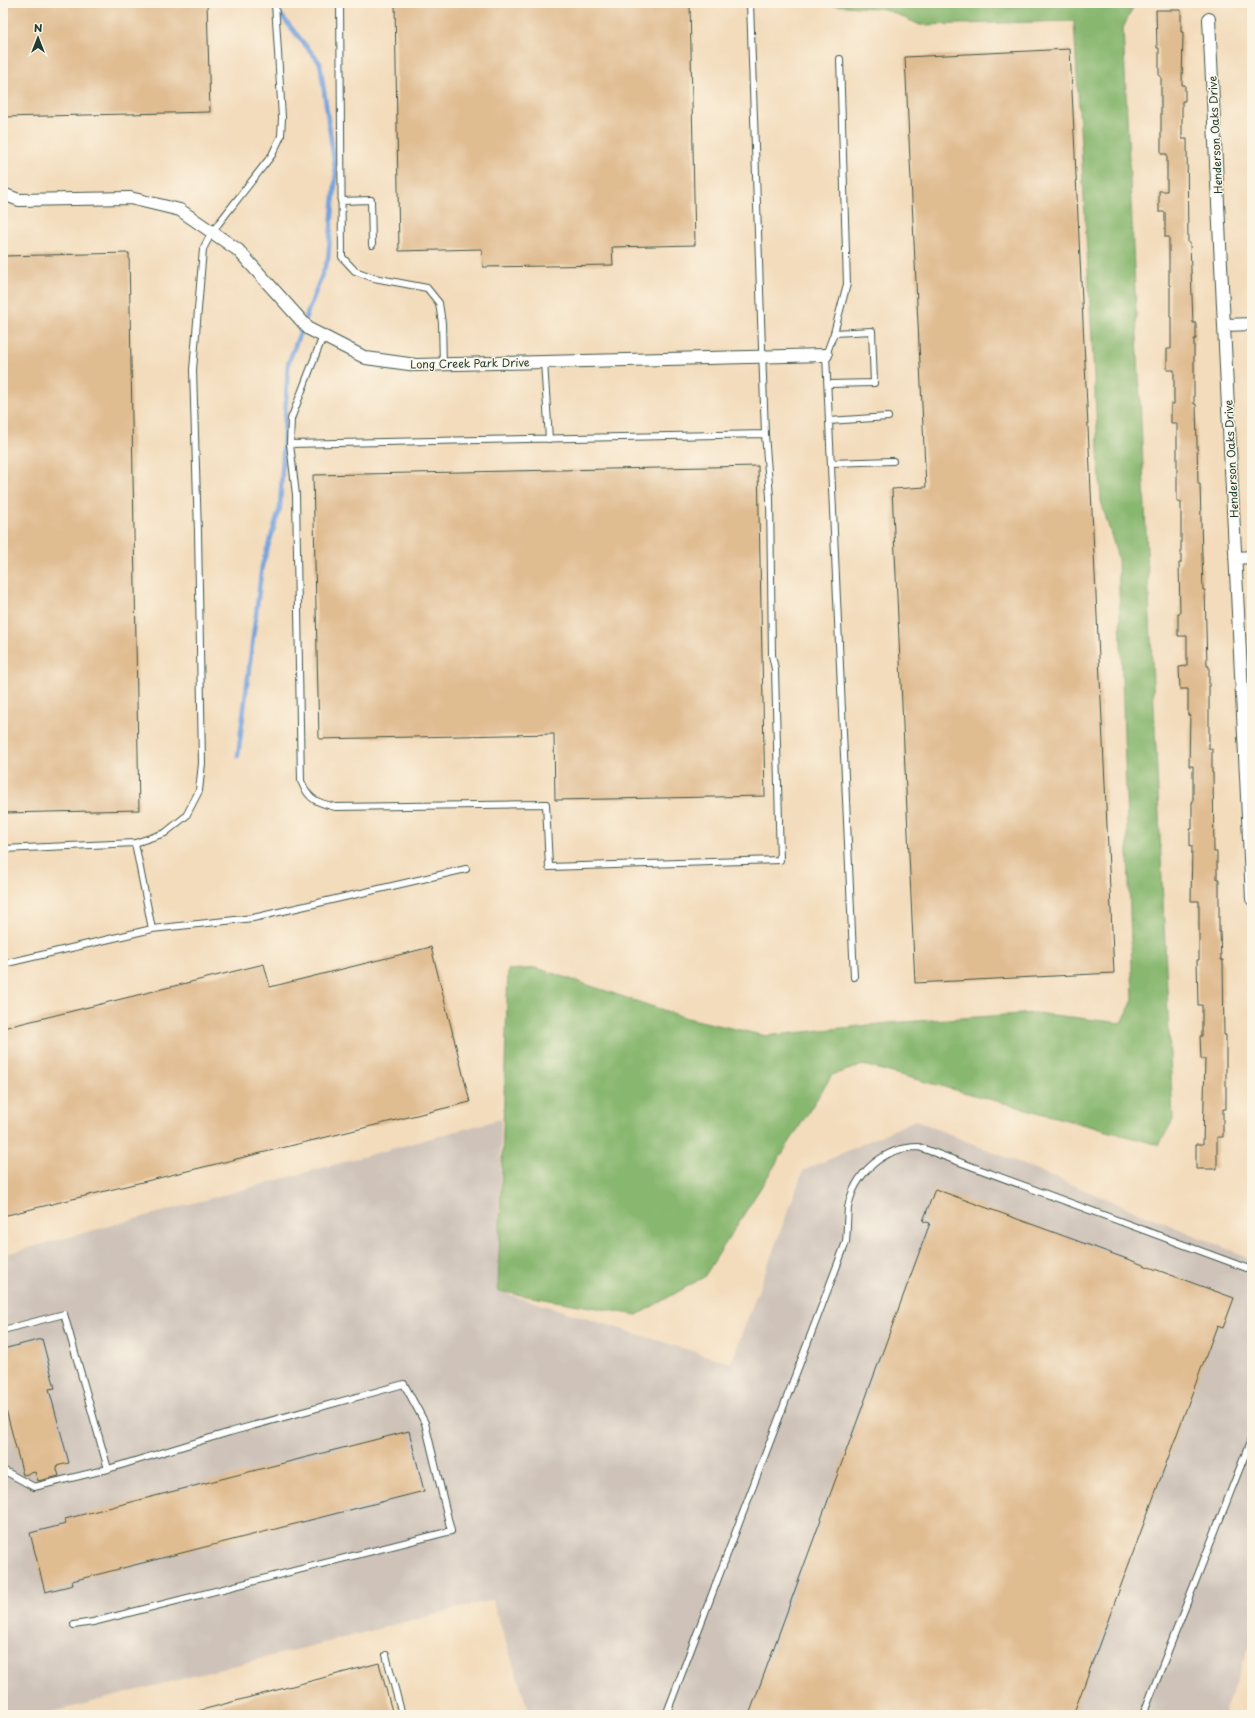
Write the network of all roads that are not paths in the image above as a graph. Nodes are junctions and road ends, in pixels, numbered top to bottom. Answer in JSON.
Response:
{"nodes":[{"id":1,"x":275,"y":3,"type":"edge"},
{"id":2,"x":340,"y":3,"type":"edge"},
{"id":3,"x":750,"y":3,"type":"edge"},
{"id":4,"x":1209,"y":19,"type":"dead end"},
{"id":5,"x":840,"y":59,"type":"dead end"},
{"id":6,"x":3,"y":194,"type":"edge"},
{"id":7,"x":341,"y":201,"type":"junction"},
{"id":8,"x":212,"y":232,"type":"junction"},
{"id":9,"x":372,"y":245,"type":"dead end"},
{"id":10,"x":1252,"y":324,"type":"edge"},
{"id":11,"x":1225,"y":326,"type":"junction"},
{"id":12,"x":834,"y":333,"type":"junction"},
{"id":13,"x":323,"y":336,"type":"junction"},
{"id":14,"x":826,"y":355,"type":"junction"},
{"id":15,"x":763,"y":356,"type":"junction"},
{"id":16,"x":544,"y":362,"type":"junction"},
{"id":17,"x":443,"y":365,"type":"junction"},
{"id":18,"x":828,"y":384,"type":"junction"},
{"id":19,"x":888,"y":418,"type":"dead end"},
{"id":20,"x":829,"y":421,"type":"junction"},
{"id":21,"x":765,"y":434,"type":"junction"},
{"id":22,"x":549,"y":439,"type":"junction"},
{"id":23,"x":290,"y":444,"type":"junction"},
{"id":24,"x":893,"y":461,"type":"dead end"},
{"id":25,"x":831,"y":464,"type":"junction"},
{"id":26,"x":1252,"y":557,"type":"edge"},
{"id":27,"x":1235,"y":558,"type":"junction"},
{"id":28,"x":135,"y":843,"type":"junction"},
{"id":29,"x":3,"y":849,"type":"edge"},
{"id":30,"x":466,"y":869,"type":"dead end"},
{"id":31,"x":1251,"y":873,"type":"edge"},
{"id":32,"x":1252,"y":899,"type":"edge"},
{"id":33,"x":152,"y":929,"type":"junction"},
{"id":34,"x":3,"y":964,"type":"edge"},
{"id":35,"x":854,"y":977,"type":"dead end"},
{"id":36,"x":1252,"y":1270,"type":"edge"},
{"id":37,"x":3,"y":1330,"type":"edge"},
{"id":38,"x":1252,"y":1437,"type":"edge"},
{"id":39,"x":108,"y":1469,"type":"junction"},
{"id":40,"x":3,"y":1470,"type":"edge"},
{"id":41,"x":74,"y":1625,"type":"dead end"},
{"id":42,"x":386,"y":1655,"type":"dead end"},
{"id":43,"x":402,"y":1715,"type":"edge"},
{"id":44,"x":666,"y":1715,"type":"edge"},
{"id":45,"x":1143,"y":1715,"type":"edge"}],
"edges":[{"from":1,"to":8,"type":"lane"},
{"from":2,"to":7,"type":"lane"},
{"from":3,"to":15,"type":"lane"},
{"from":4,"to":11,"type":"street","name":"Henderson Oaks Drive"},
{"from":5,"to":12,"type":"lane"},
{"from":6,"to":8,"type":"street","name":"Long Creek Park Drive"},
{"from":7,"to":9,"type":"lane"},
{"from":7,"to":17,"type":"lane"},
{"from":8,"to":13,"type":"street","name":"Long Creek Park Drive"},
{"from":8,"to":28,"type":"lane"},
{"from":10,"to":11,"type":"street"},
{"from":11,"to":27,"type":"street","name":"Henderson Oaks Drive"},
{"from":12,"to":14,"type":"lane"},
{"from":12,"to":18,"type":"lane"},
{"from":13,"to":17,"type":"street","name":"Long Creek Park Drive"},
{"from":13,"to":23,"type":"lane"},
{"from":14,"to":15,"type":"street","name":"Long Creek Park Drive"},
{"from":14,"to":18,"type":"lane"},
{"from":15,"to":16,"type":"street","name":"Long Creek Park Drive"},
{"from":15,"to":21,"type":"lane"},
{"from":16,"to":17,"type":"street","name":"Long Creek Park Drive"},
{"from":16,"to":22,"type":"lane"},
{"from":18,"to":20,"type":"lane"},
{"from":19,"to":20,"type":"lane"},
{"from":20,"to":25,"type":"lane"},
{"from":21,"to":22,"type":"lane"},
{"from":21,"to":23,"type":"lane"},
{"from":22,"to":23,"type":"lane"},
{"from":24,"to":25,"type":"lane"},
{"from":25,"to":35,"type":"lane"},
{"from":26,"to":27,"type":"street"},
{"from":27,"to":31,"type":"street","name":"Henderson Oaks Drive"},
{"from":28,"to":29,"type":"lane"},
{"from":28,"to":33,"type":"lane"},
{"from":30,"to":33,"type":"lane"},
{"from":31,"to":32,"type":"street","name":"Henderson Oaks Drive"},
{"from":33,"to":34,"type":"lane"},
{"from":36,"to":44,"type":"lane"},
{"from":37,"to":39,"type":"lane"},
{"from":38,"to":45,"type":"lane"},
{"from":39,"to":40,"type":"lane"},
{"from":39,"to":41,"type":"lane"},
{"from":42,"to":43,"type":"lane"}]}
